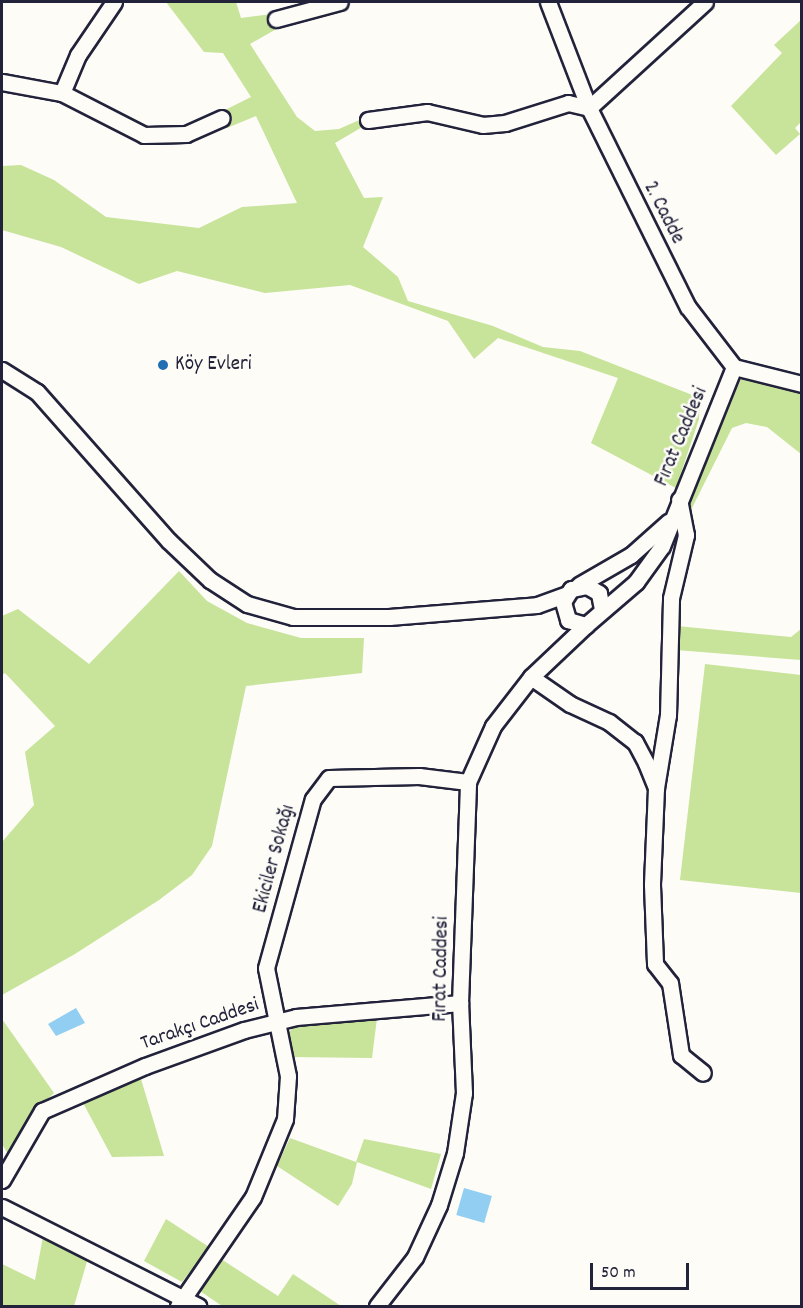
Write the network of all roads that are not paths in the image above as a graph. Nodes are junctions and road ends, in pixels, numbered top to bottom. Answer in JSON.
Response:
{"nodes":[{"id":1,"x":114,"y":2,"type":"edge"},
{"id":2,"x":340,"y":2,"type":"edge"},
{"id":3,"x":550,"y":2,"type":"edge"},
{"id":4,"x":705,"y":2,"type":"edge"},
{"id":5,"x":276,"y":19,"type":"dead end"},
{"id":6,"x":2,"y":82,"type":"edge"},
{"id":7,"x":62,"y":93,"type":"junction"},
{"id":8,"x":589,"y":108,"type":"junction"},
{"id":9,"x":222,"y":118,"type":"dead end"},
{"id":10,"x":368,"y":120,"type":"dead end"},
{"id":11,"x":734,"y":367,"type":"junction"},
{"id":12,"x":2,"y":370,"type":"edge"},
{"id":13,"x":801,"y":384,"type":"edge"},
{"id":14,"x":679,"y":500,"type":"junction"},
{"id":15,"x":668,"y":522,"type":"junction"},
{"id":16,"x":579,"y":585,"type":"junction"},
{"id":17,"x":565,"y":595,"type":"junction"},
{"id":18,"x":537,"y":605,"type":"junction"},
{"id":19,"x":602,"y":609,"type":"junction"},
{"id":20,"x":567,"y":618,"type":"junction"},
{"id":21,"x":586,"y":625,"type":"junction"},
{"id":22,"x":564,"y":643,"type":"junction"},
{"id":23,"x":531,"y":677,"type":"junction"},
{"id":24,"x":468,"y":782,"type":"junction"},
{"id":25,"x":656,"y":788,"type":"junction"},
{"id":26,"x":460,"y":1003,"type":"junction"},
{"id":27,"x":275,"y":1022,"type":"junction"},
{"id":28,"x":703,"y":1073,"type":"dead end"},
{"id":29,"x":2,"y":1180,"type":"edge"},
{"id":30,"x":2,"y":1207,"type":"edge"},
{"id":31,"x":180,"y":1301,"type":"edge"},
{"id":32,"x":198,"y":1306,"type":"edge"},
{"id":33,"x":376,"y":1306,"type":"edge"}],
"edges":[{"from":1,"to":7,"type":"street"},
{"from":2,"to":5,"type":"street"},
{"from":3,"to":8,"type":"street","name":"2. Cadde"},
{"from":4,"to":8,"type":"street"},
{"from":6,"to":7,"type":"street"},
{"from":7,"to":9,"type":"street"},
{"from":8,"to":10,"type":"street"},
{"from":8,"to":11,"type":"street","name":"2. Cadde"},
{"from":11,"to":13,"type":"street"},
{"from":11,"to":14,"type":"street","name":"Fırat Caddesi"},
{"from":12,"to":18,"type":"street"},
{"from":14,"to":15,"type":"street","name":"Fırat Caddesi"},
{"from":14,"to":25,"type":"street"},
{"from":15,"to":16,"type":"street","name":"Fırat Caddesi"},
{"from":15,"to":19,"type":"street","name":"Fırat Caddesi"},
{"from":16,"to":17,"type":"street"},
{"from":16,"to":19,"type":"street"},
{"from":17,"to":18,"type":"street"},
{"from":17,"to":20,"type":"street"},
{"from":18,"to":20,"type":"street"},
{"from":19,"to":21,"type":"street"},
{"from":20,"to":21,"type":"street"},
{"from":20,"to":22,"type":"street"},
{"from":21,"to":22,"type":"street","name":"Fırat Caddesi"},
{"from":22,"to":23,"type":"street","name":"Fırat Caddesi"},
{"from":23,"to":24,"type":"street","name":"Fırat Caddesi"},
{"from":23,"to":25,"type":"street"},
{"from":24,"to":26,"type":"street","name":"Fırat Caddesi"},
{"from":24,"to":27,"type":"street","name":"Ekiciler Sokağı"},
{"from":25,"to":28,"type":"street"},
{"from":26,"to":27,"type":"street","name":"Tarakçı Caddesi"},
{"from":26,"to":33,"type":"street","name":"Fırat Caddesi"},
{"from":27,"to":29,"type":"street","name":"Tarakçı Caddesi"},
{"from":27,"to":31,"type":"street"},
{"from":30,"to":31,"type":"street"},
{"from":31,"to":32,"type":"street"}]}
